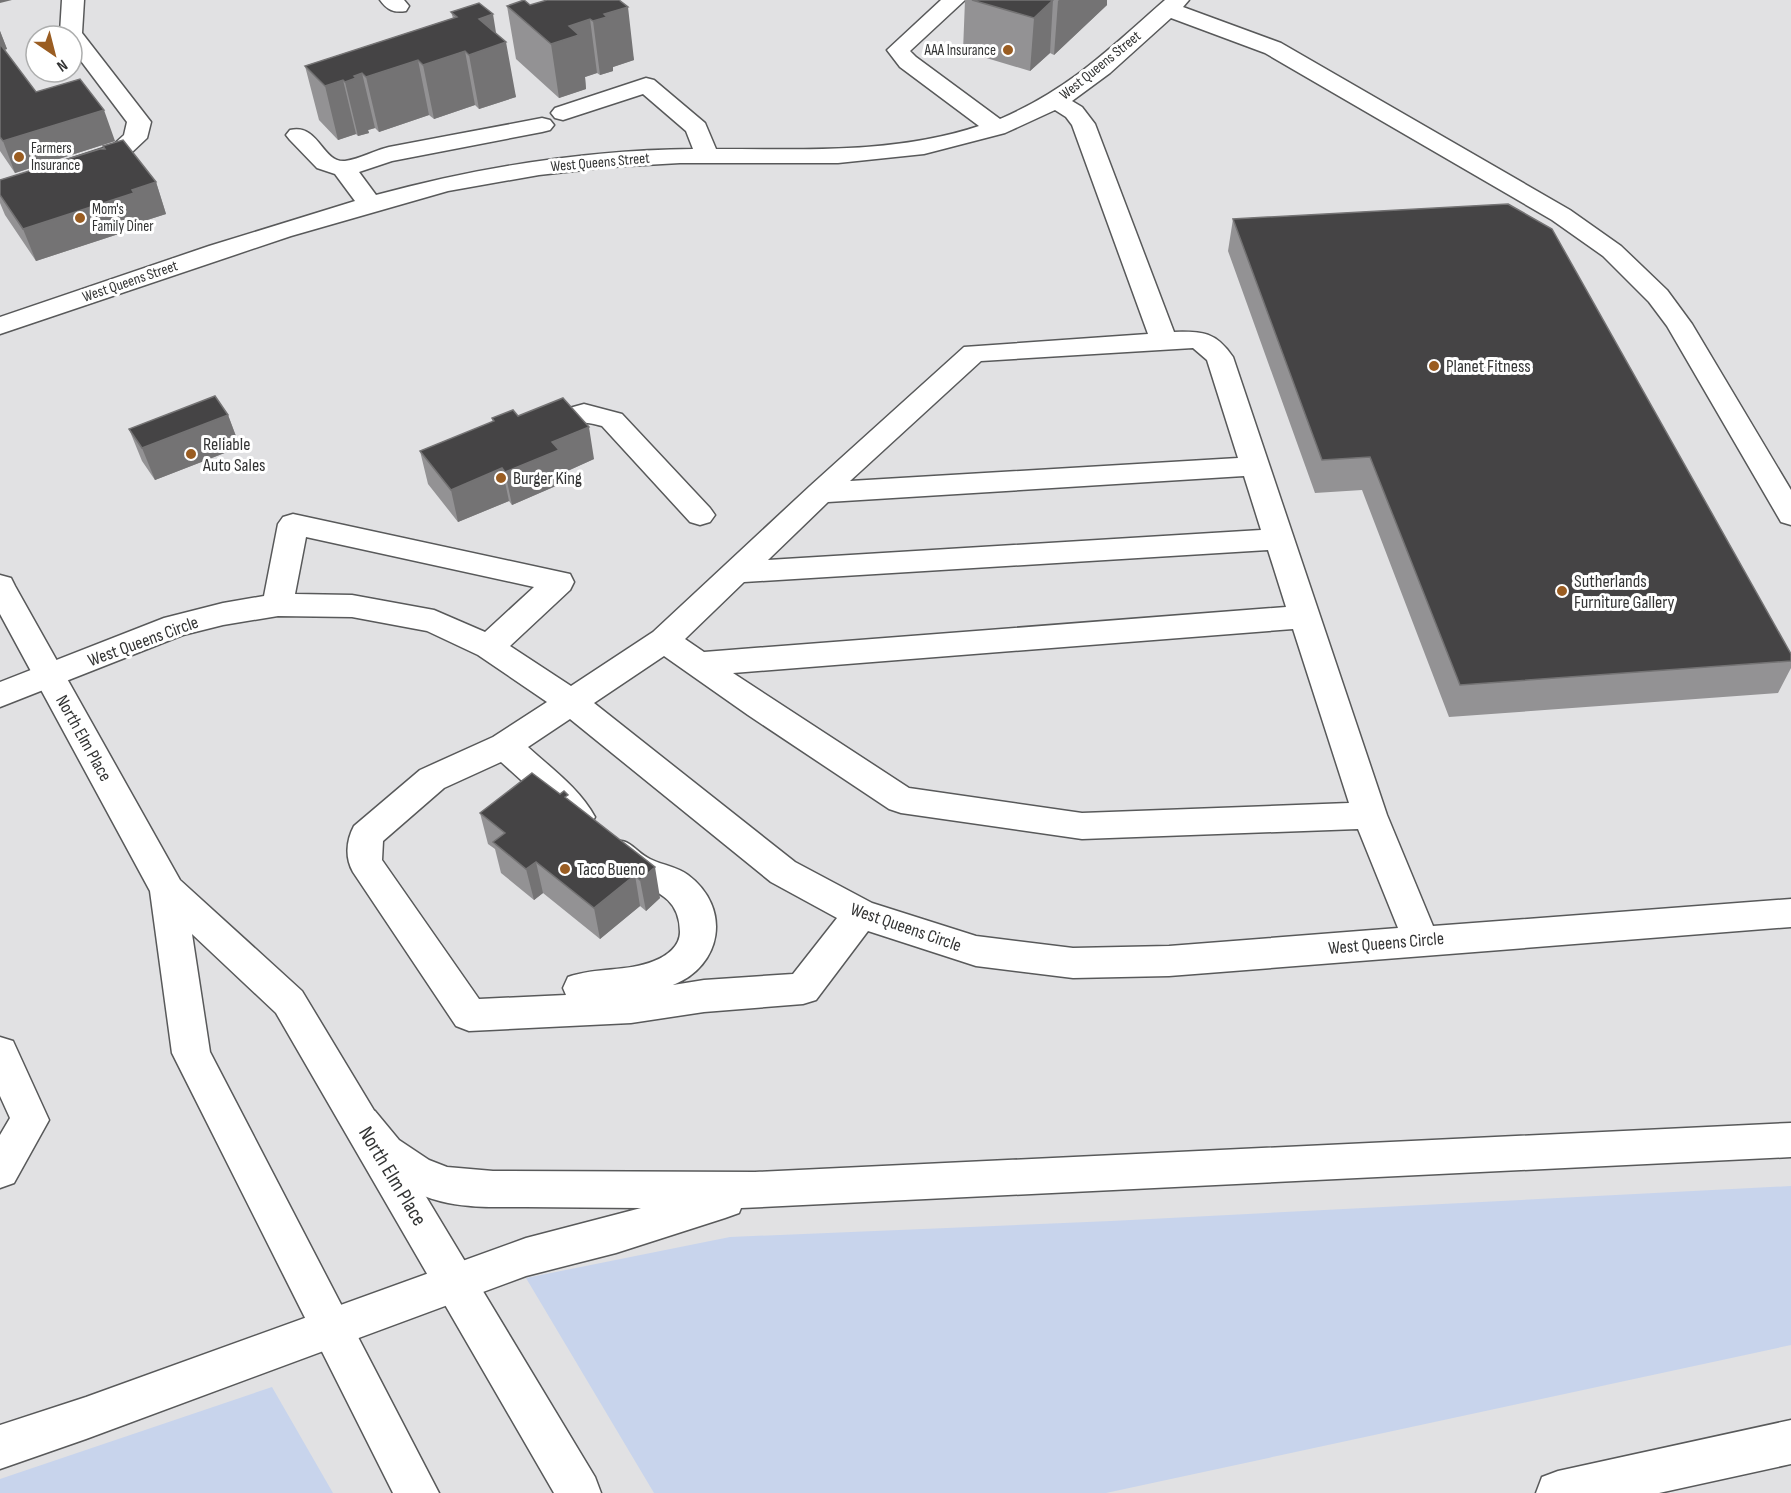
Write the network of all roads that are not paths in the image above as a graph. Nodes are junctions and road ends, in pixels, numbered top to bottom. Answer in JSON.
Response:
{"nodes":[{"id":1,"x":73,"y":0,"type":"edge"},
{"id":2,"x":954,"y":0,"type":"edge"},
{"id":3,"x":1172,"y":4,"type":"edge"},
{"id":4,"x":1055,"y":101,"type":"junction"},
{"id":5,"x":563,"y":113,"type":"dead end"},
{"id":6,"x":542,"y":125,"type":"dead end"},
{"id":7,"x":997,"y":128,"type":"junction"},
{"id":8,"x":298,"y":135,"type":"dead end"},
{"id":9,"x":707,"y":156,"type":"junction"},
{"id":10,"x":344,"y":169,"type":"junction"},
{"id":11,"x":0,"y":190,"type":"edge"},
{"id":12,"x":370,"y":204,"type":"junction"},
{"id":13,"x":0,"y":326,"type":"edge"},
{"id":14,"x":1164,"y":341,"type":"junction"},
{"id":15,"x":516,"y":429,"type":"edge"},
{"id":16,"x":1254,"y":466,"type":"junction"},
{"id":17,"x":820,"y":493,"type":"junction"},
{"id":18,"x":700,"y":515,"type":"dead end"},
{"id":19,"x":1791,"y":515,"type":"edge"},
{"id":20,"x":1279,"y":539,"type":"junction"},
{"id":21,"x":736,"y":572,"type":"junction"},
{"id":22,"x":0,"y":586,"type":"edge"},
{"id":23,"x":278,"y":605,"type":"junction"},
{"id":24,"x":1304,"y":616,"type":"junction"},
{"id":25,"x":664,"y":640,"type":"junction"},
{"id":26,"x":489,"y":647,"type":"junction"},
{"id":27,"x":698,"y":664,"type":"junction"},
{"id":28,"x":50,"y":675,"type":"junction"},
{"id":29,"x":0,"y":695,"type":"edge"},
{"id":30,"x":569,"y":701,"type":"junction"},
{"id":31,"x":505,"y":746,"type":"junction"},
{"id":32,"x":1370,"y":816,"type":"junction"},
{"id":33,"x":168,"y":890,"type":"junction"},
{"id":34,"x":1791,"y":913,"type":"edge"},
{"id":35,"x":861,"y":914,"type":"junction"},
{"id":36,"x":1421,"y":940,"type":"junction"},
{"id":37,"x":453,"y":993,"type":"junction"},
{"id":38,"x":0,"y":1053,"type":"edge"},
{"id":39,"x":361,"y":1123,"type":"junction"},
{"id":40,"x":1791,"y":1140,"type":"edge"},
{"id":41,"x":0,"y":1170,"type":"edge"},
{"id":42,"x":755,"y":1190,"type":"junction"},
{"id":43,"x":456,"y":1282,"type":"junction"},
{"id":44,"x":333,"y":1328,"type":"junction"},
{"id":45,"x":1791,"y":1442,"type":"edge"},
{"id":46,"x":0,"y":1447,"type":"edge"},
{"id":47,"x":417,"y":1493,"type":"edge"},
{"id":48,"x":579,"y":1493,"type":"edge"},
{"id":49,"x":1557,"y":1493,"type":"edge"}],
"edges":[{"from":1,"to":11,"type":"main road"},
{"from":2,"to":7,"type":"main road"},
{"from":3,"to":4,"type":"main road","name":"West Queens Street"},
{"from":3,"to":19,"type":"main road"},
{"from":4,"to":7,"type":"main road","name":"West Queens Street"},
{"from":4,"to":14,"type":"main road"},
{"from":5,"to":9,"type":"main road"},
{"from":6,"to":10,"type":"main road"},
{"from":7,"to":9,"type":"main road","name":"West Queens Street"},
{"from":8,"to":10,"type":"main road"},
{"from":9,"to":12,"type":"main road","name":"West Queens Street"},
{"from":10,"to":12,"type":"main road"},
{"from":12,"to":13,"type":"main road","name":"West Queens Street"},
{"from":14,"to":16,"type":"main road"},
{"from":14,"to":17,"type":"main road"},
{"from":15,"to":18,"type":"main road"},
{"from":16,"to":17,"type":"main road"},
{"from":16,"to":20,"type":"main road"},
{"from":17,"to":21,"type":"main road"},
{"from":20,"to":21,"type":"main road"},
{"from":20,"to":24,"type":"main road"},
{"from":21,"to":25,"type":"main road"},
{"from":22,"to":28,"type":"main road","name":"North Elm Place"},
{"from":23,"to":26,"type":"main road","name":"West Queens Circle"},
{"from":23,"to":26,"type":"main road"},
{"from":23,"to":28,"type":"main road","name":"West Queens Circle"},
{"from":24,"to":27,"type":"main road"},
{"from":24,"to":32,"type":"main road"},
{"from":25,"to":27,"type":"main road"},
{"from":25,"to":30,"type":"main road"},
{"from":26,"to":30,"type":"main road","name":"West Queens Circle"},
{"from":27,"to":32,"type":"main road"},
{"from":28,"to":29,"type":"main road","name":"West Queens Circle"},
{"from":28,"to":33,"type":"main road","name":"North Elm Place"},
{"from":30,"to":31,"type":"main road"},
{"from":30,"to":35,"type":"main road","name":"West Queens Circle"},
{"from":31,"to":37,"type":"main road"},
{"from":31,"to":37,"type":"main road"},
{"from":32,"to":36,"type":"main road"},
{"from":33,"to":39,"type":"main road","name":"North Elm Place"},
{"from":33,"to":44,"type":"main road","name":"North Elm Place"},
{"from":34,"to":36,"type":"main road","name":"West Queens Circle"},
{"from":35,"to":36,"type":"main road","name":"West Queens Circle"},
{"from":35,"to":37,"type":"main road"},
{"from":38,"to":41,"type":"main road"},
{"from":39,"to":42,"type":"main road"},
{"from":39,"to":43,"type":"main road","name":"North Elm Place"},
{"from":40,"to":42,"type":"main road"},
{"from":42,"to":43,"type":"main road"},
{"from":43,"to":44,"type":"main road"},
{"from":43,"to":48,"type":"main road","name":"North Elm Place"},
{"from":44,"to":46,"type":"main road"},
{"from":44,"to":47,"type":"main road","name":"North Elm Place"},
{"from":45,"to":49,"type":"main road"}]}
